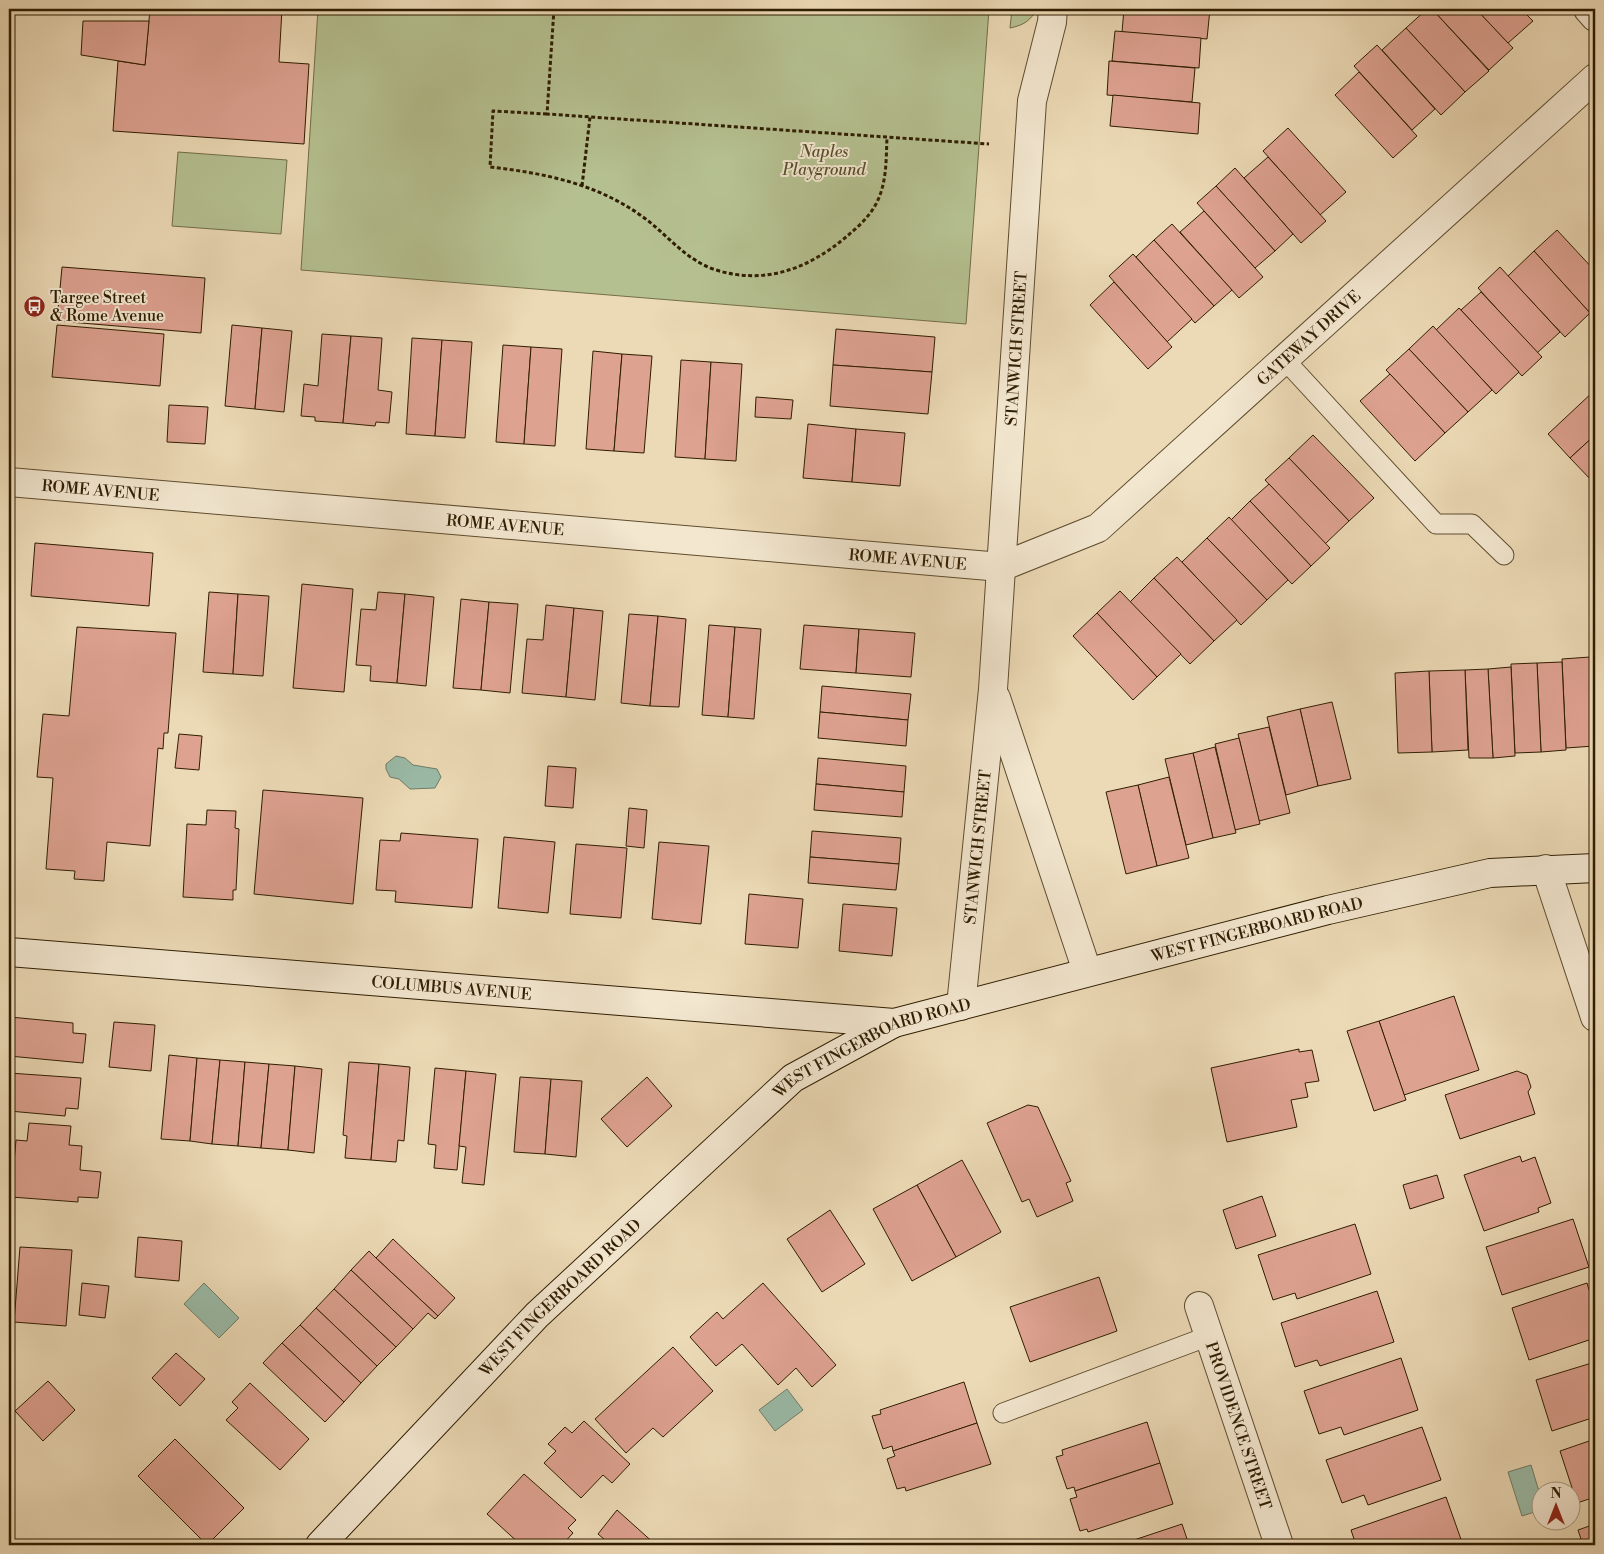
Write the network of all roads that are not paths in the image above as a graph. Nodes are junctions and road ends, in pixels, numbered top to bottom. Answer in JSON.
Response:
{"nodes":[{"id":1,"x":1053,"y":9,"type":"edge"},
{"id":2,"x":1588,"y":9,"type":"edge"},
{"id":3,"x":1595,"y":17,"type":"edge"},
{"id":4,"x":1595,"y":78,"type":"edge"},
{"id":5,"x":1284,"y":359,"type":"junction"},
{"id":6,"x":9,"y":482,"type":"edge"},
{"id":7,"x":1504,"y":556,"type":"dead end"},
{"id":8,"x":1001,"y":567,"type":"junction"},
{"id":9,"x":993,"y":689,"type":"junction"},
{"id":10,"x":1595,"y":868,"type":"edge"},
{"id":11,"x":1546,"y":869,"type":"junction"},
{"id":12,"x":9,"y":952,"type":"edge"},
{"id":13,"x":1087,"y":971,"type":"junction"},
{"id":14,"x":961,"y":1006,"type":"junction"},
{"id":15,"x":1595,"y":1017,"type":"edge"},
{"id":16,"x":894,"y":1023,"type":"junction"},
{"id":17,"x":1199,"y":1306,"type":"dead end"},
{"id":18,"x":1209,"y":1336,"type":"junction"},
{"id":19,"x":1003,"y":1413,"type":"dead end"},
{"id":20,"x":320,"y":1545,"type":"edge"},
{"id":21,"x":1280,"y":1545,"type":"edge"}],
"edges":[{"from":1,"to":8,"type":"street","name":"STANWICH STREET"},
{"from":2,"to":3,"type":"street"},
{"from":4,"to":5,"type":"street","name":"GATEWAY DRIVE"},
{"from":5,"to":7,"type":"lane"},
{"from":5,"to":8,"type":"street","name":"GATEWAY DRIVE"},
{"from":6,"to":8,"type":"street","name":"ROME AVENUE"},
{"from":8,"to":9,"type":"street","name":"STANWICH STREET"},
{"from":9,"to":13,"type":"street","name":"STANWICH STREET"},
{"from":9,"to":14,"type":"street","name":"STANWICH STREET"},
{"from":10,"to":11,"type":"street","name":"WEST FINGERBOARD ROAD"},
{"from":11,"to":13,"type":"street","name":"WEST FINGERBOARD ROAD"},
{"from":11,"to":15,"type":"street"},
{"from":12,"to":16,"type":"street","name":"COLUMBUS AVENUE"},
{"from":13,"to":14,"type":"street","name":"WEST FINGERBOARD ROAD"},
{"from":14,"to":16,"type":"street","name":"WEST FINGERBOARD ROAD"},
{"from":16,"to":20,"type":"street","name":"WEST FINGERBOARD ROAD"},
{"from":17,"to":18,"type":"street","name":"PROVIDENCE STREET"},
{"from":18,"to":19,"type":"lane"},
{"from":18,"to":21,"type":"street","name":"PROVIDENCE STREET"}]}
